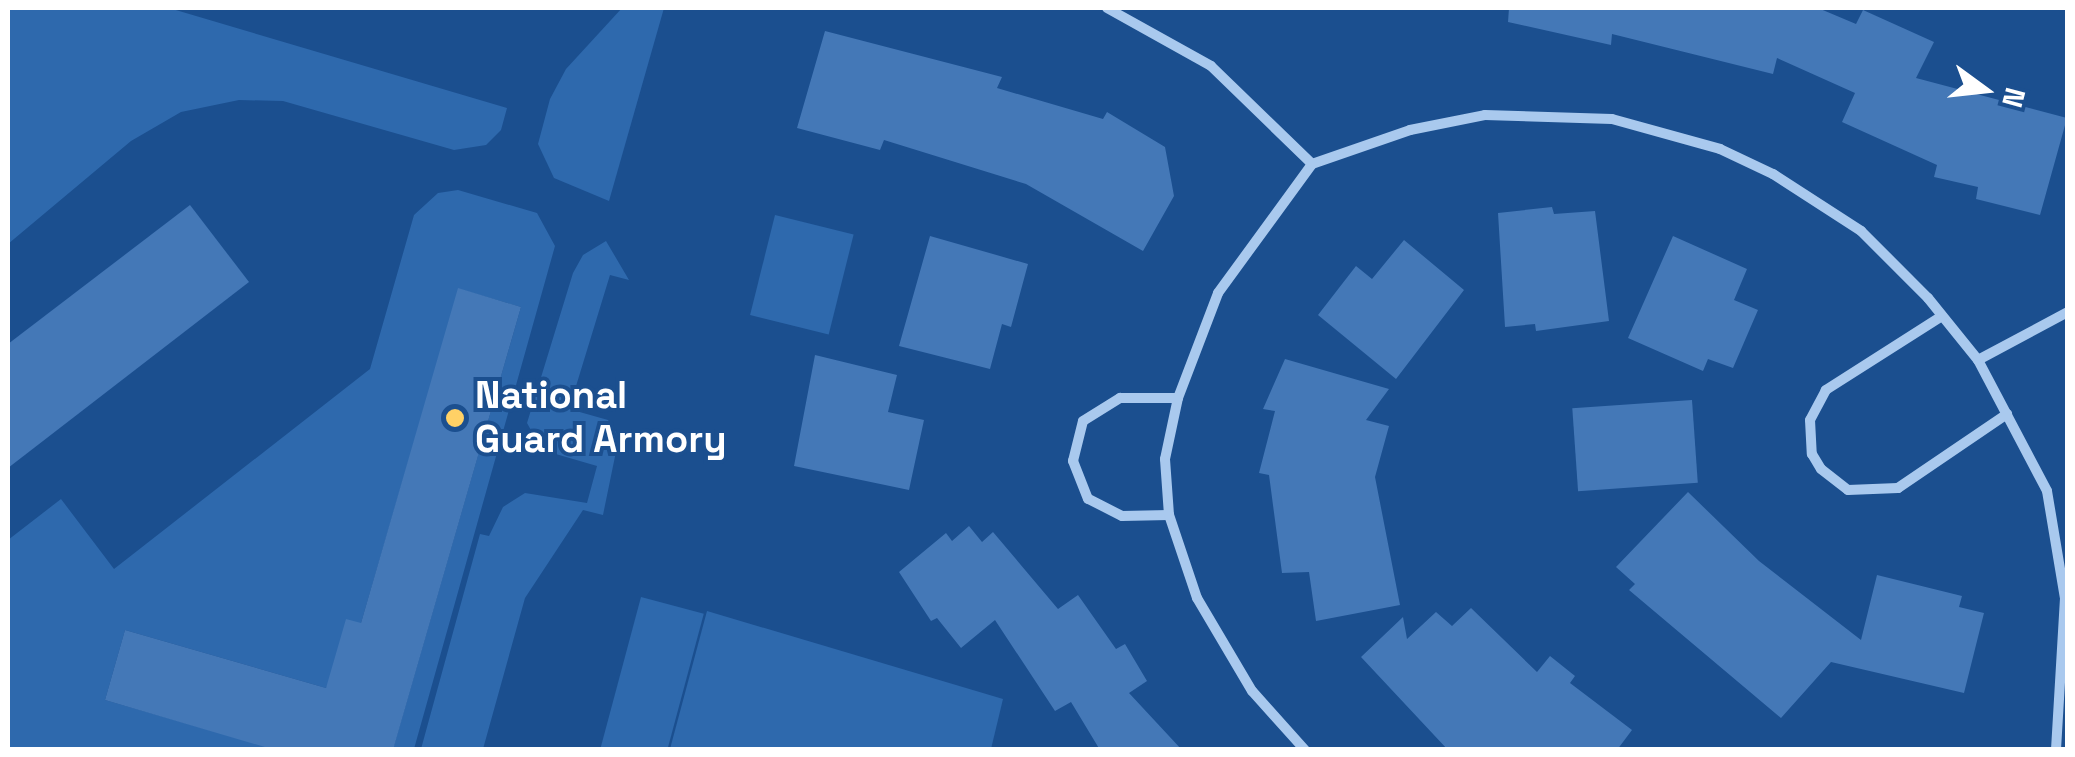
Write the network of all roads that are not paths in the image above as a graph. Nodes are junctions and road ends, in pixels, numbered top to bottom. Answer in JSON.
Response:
{"nodes":[{"id":1,"x":1107,"y":8,"type":"edge"},
{"id":2,"x":1312,"y":164,"type":"junction"},
{"id":3,"x":2068,"y":312,"type":"edge"},
{"id":4,"x":1942,"y":316,"type":"junction"},
{"id":5,"x":1978,"y":360,"type":"junction"},
{"id":6,"x":1178,"y":398,"type":"junction"},
{"id":7,"x":2007,"y":414,"type":"junction"},
{"id":8,"x":1169,"y":515,"type":"junction"},
{"id":9,"x":1305,"y":750,"type":"edge"},
{"id":10,"x":2056,"y":750,"type":"edge"}],
"edges":[{"from":1,"to":2,"type":"street"},
{"from":2,"to":4,"type":"street"},
{"from":2,"to":6,"type":"street"},
{"from":3,"to":5,"type":"street"},
{"from":4,"to":5,"type":"street"},
{"from":4,"to":7,"type":"street"},
{"from":5,"to":7,"type":"street"},
{"from":6,"to":8,"type":"street"},
{"from":6,"to":8,"type":"street"},
{"from":7,"to":10,"type":"street"},
{"from":8,"to":9,"type":"street"}]}
